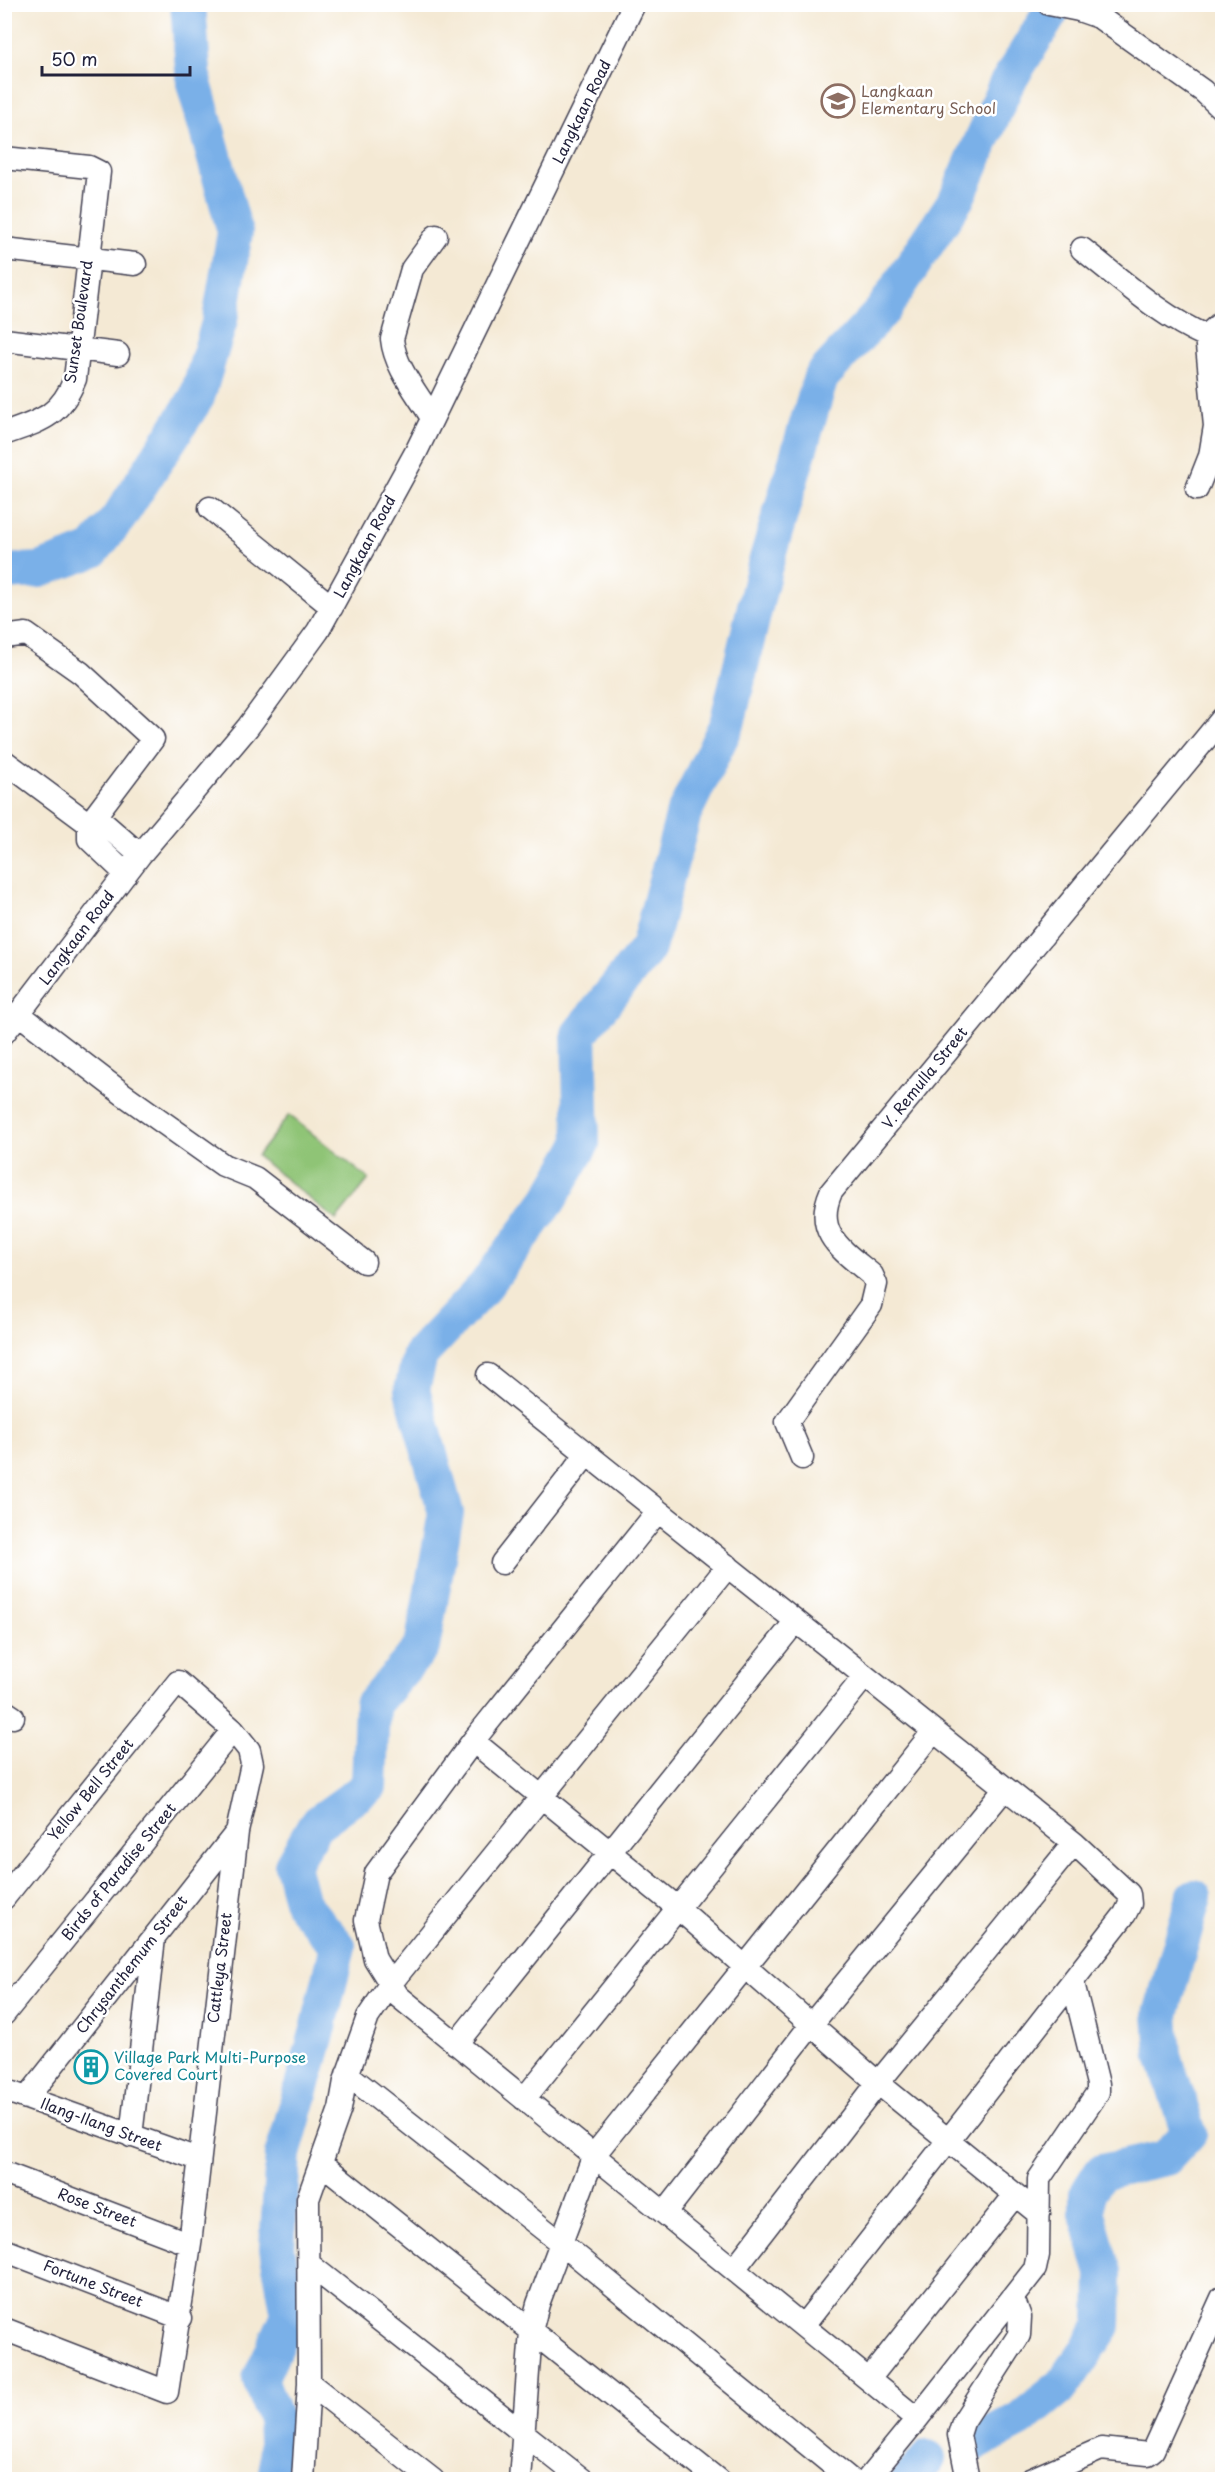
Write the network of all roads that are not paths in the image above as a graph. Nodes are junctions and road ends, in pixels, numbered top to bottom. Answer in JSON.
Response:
{"nodes":[{"id":1,"x":634,"y":4,"type":"edge"},
{"id":2,"x":1049,"y":4,"type":"edge"},
{"id":3,"x":1094,"y":10,"type":"edge"},
{"id":4,"x":1222,"y":109,"type":"edge"},
{"id":5,"x":4,"y":158,"type":"edge"},
{"id":6,"x":436,"y":236,"type":"dead end"},
{"id":7,"x":4,"y":249,"type":"edge"},
{"id":8,"x":1082,"y":249,"type":"dead end"},
{"id":9,"x":88,"y":259,"type":"junction"},
{"id":10,"x":135,"y":264,"type":"dead end"},
{"id":11,"x":1214,"y":329,"type":"edge"},
{"id":12,"x":4,"y":340,"type":"edge"},
{"id":13,"x":78,"y":349,"type":"junction"},
{"id":14,"x":118,"y":354,"type":"dead end"},
{"id":15,"x":432,"y":418,"type":"junction"},
{"id":16,"x":4,"y":434,"type":"edge"},
{"id":17,"x":1197,"y":489,"type":"dead end"},
{"id":18,"x":210,"y":508,"type":"dead end"},
{"id":19,"x":332,"y":607,"type":"junction"},
{"id":20,"x":4,"y":636,"type":"edge"},
{"id":21,"x":1222,"y":719,"type":"edge"},
{"id":22,"x":4,"y":761,"type":"edge"},
{"id":23,"x":88,"y":824,"type":"junction"},
{"id":24,"x":140,"y":855,"type":"junction"},
{"id":25,"x":126,"y":874,"type":"junction"},
{"id":26,"x":19,"y":1014,"type":"junction"},
{"id":27,"x":4,"y":1033,"type":"edge"},
{"id":28,"x":364,"y":1262,"type":"dead end"},
{"id":29,"x":488,"y":1375,"type":"dead end"},
{"id":30,"x":587,"y":1454,"type":"junction"},
{"id":31,"x":802,"y":1458,"type":"dead end"},
{"id":32,"x":658,"y":1511,"type":"junction"},
{"id":33,"x":502,"y":1563,"type":"dead end"},
{"id":34,"x":728,"y":1566,"type":"junction"},
{"id":35,"x":796,"y":1621,"type":"junction"},
{"id":36,"x":865,"y":1676,"type":"junction"},
{"id":37,"x":178,"y":1682,"type":"joint"},
{"id":38,"x":233,"y":1730,"type":"junction"},
{"id":39,"x":934,"y":1731,"type":"junction"},
{"id":40,"x":473,"y":1741,"type":"junction"},
{"id":41,"x":1005,"y":1788,"type":"junction"},
{"id":42,"x":542,"y":1797,"type":"junction"},
{"id":43,"x":237,"y":1832,"type":"junction"},
{"id":44,"x":1074,"y":1843,"type":"junction"},
{"id":45,"x":610,"y":1852,"type":"junction"},
{"id":46,"x":4,"y":1898,"type":"edge"},
{"id":47,"x":678,"y":1908,"type":"junction"},
{"id":48,"x":154,"y":1938,"type":"junction"},
{"id":49,"x":745,"y":1967,"type":"junction"},
{"id":50,"x":391,"y":1983,"type":"junction"},
{"id":51,"x":1073,"y":1983,"type":"junction"},
{"id":52,"x":4,"y":2014,"type":"edge"},
{"id":53,"x":811,"y":2025,"type":"junction"},
{"id":54,"x":456,"y":2044,"type":"junction"},
{"id":55,"x":347,"y":2074,"type":"junction"},
{"id":56,"x":879,"y":2083,"type":"junction"},
{"id":57,"x":4,"y":2090,"type":"edge"},
{"id":58,"x":27,"y":2098,"type":"junction"},
{"id":59,"x":524,"y":2099,"type":"junction"},
{"id":60,"x":131,"y":2136,"type":"junction"},
{"id":61,"x":949,"y":2142,"type":"junction"},
{"id":62,"x":594,"y":2155,"type":"junction"},
{"id":63,"x":198,"y":2159,"type":"junction"},
{"id":64,"x":321,"y":2163,"type":"junction"},
{"id":65,"x":4,"y":2173,"type":"edge"},
{"id":66,"x":1016,"y":2195,"type":"junction"},
{"id":67,"x":665,"y":2213,"type":"junction"},
{"id":68,"x":1039,"y":2214,"type":"junction"},
{"id":69,"x":561,"y":2243,"type":"junction"},
{"id":70,"x":190,"y":2244,"type":"junction"},
{"id":71,"x":4,"y":2250,"type":"edge"},
{"id":72,"x":310,"y":2265,"type":"junction"},
{"id":73,"x":734,"y":2269,"type":"junction"},
{"id":74,"x":1012,"y":2298,"type":"junction"},
{"id":75,"x":1219,"y":2311,"type":"edge"},
{"id":76,"x":181,"y":2318,"type":"junction"},
{"id":77,"x":803,"y":2326,"type":"junction"},
{"id":78,"x":4,"y":2329,"type":"edge"},
{"id":79,"x":531,"y":2331,"type":"junction"},
{"id":80,"x":868,"y":2379,"type":"junction"},
{"id":81,"x":309,"y":2382,"type":"junction"},
{"id":82,"x":917,"y":2419,"type":"junction"},
{"id":83,"x":525,"y":2434,"type":"junction"},
{"id":84,"x":414,"y":2472,"type":"edge"},
{"id":85,"x":303,"y":2480,"type":"edge"},
{"id":86,"x":433,"y":2480,"type":"edge"},
{"id":87,"x":520,"y":2480,"type":"edge"},
{"id":88,"x":583,"y":2480,"type":"edge"},
{"id":89,"x":718,"y":2480,"type":"edge"},
{"id":90,"x":850,"y":2480,"type":"edge"},
{"id":91,"x":867,"y":2480,"type":"edge"},
{"id":92,"x":968,"y":2480,"type":"edge"},
{"id":93,"x":1030,"y":2480,"type":"edge"}],
"edges":[{"from":1,"to":15,"type":"street","name":"Langkaan Road"},
{"from":2,"to":3,"type":"street"},
{"from":3,"to":4,"type":"street"},
{"from":5,"to":9,"type":"street","name":"Sunset Boulevard"},
{"from":6,"to":15,"type":"street"},
{"from":7,"to":9,"type":"street"},
{"from":8,"to":11,"type":"street"},
{"from":9,"to":10,"type":"street"},
{"from":9,"to":13,"type":"street","name":"Sunset Boulevard"},
{"from":11,"to":17,"type":"street"},
{"from":12,"to":13,"type":"street"},
{"from":13,"to":14,"type":"street"},
{"from":13,"to":16,"type":"street","name":"Sunset Boulevard"},
{"from":15,"to":19,"type":"street","name":"Langkaan Road"},
{"from":18,"to":19,"type":"street"},
{"from":19,"to":24,"type":"street","name":"Langkaan Road"},
{"from":20,"to":23,"type":"street"},
{"from":21,"to":31,"type":"street","name":"V. Remulla Street"},
{"from":22,"to":23,"type":"street"},
{"from":23,"to":24,"type":"street"},
{"from":23,"to":25,"type":"street"},
{"from":24,"to":25,"type":"street","name":"Langkaan Road"},
{"from":25,"to":26,"type":"street","name":"Langkaan Road"},
{"from":26,"to":27,"type":"street","name":"Langkaan Road"},
{"from":26,"to":28,"type":"street"},
{"from":29,"to":30,"type":"street"},
{"from":30,"to":32,"type":"street"},
{"from":30,"to":33,"type":"street"},
{"from":32,"to":34,"type":"street"},
{"from":32,"to":40,"type":"street"},
{"from":34,"to":35,"type":"street"},
{"from":34,"to":42,"type":"street"},
{"from":35,"to":36,"type":"street"},
{"from":35,"to":45,"type":"street"},
{"from":36,"to":39,"type":"street"},
{"from":36,"to":47,"type":"street"},
{"from":37,"to":38,"type":"street","name":"Cattleya Street"},
{"from":37,"to":46,"type":"street","name":"Yellow Bell Street"},
{"from":38,"to":43,"type":"street","name":"Cattleya Street"},
{"from":38,"to":52,"type":"street","name":"Birds of Paradise Street"},
{"from":39,"to":41,"type":"street"},
{"from":39,"to":49,"type":"street"},
{"from":40,"to":42,"type":"street"},
{"from":40,"to":50,"type":"street"},
{"from":41,"to":44,"type":"street"},
{"from":41,"to":53,"type":"street"},
{"from":42,"to":45,"type":"street"},
{"from":42,"to":50,"type":"street"},
{"from":43,"to":48,"type":"street","name":"Chrysanthemum Street"},
{"from":43,"to":63,"type":"street","name":"Cattleya Street"},
{"from":44,"to":51,"type":"street"},
{"from":44,"to":56,"type":"street"},
{"from":45,"to":47,"type":"street"},
{"from":45,"to":54,"type":"street"},
{"from":47,"to":49,"type":"street"},
{"from":47,"to":59,"type":"street"},
{"from":48,"to":58,"type":"street","name":"Chrysanthemum Street"},
{"from":48,"to":60,"type":"street"},
{"from":49,"to":53,"type":"street"},
{"from":49,"to":62,"type":"street"},
{"from":50,"to":54,"type":"street"},
{"from":50,"to":55,"type":"street"},
{"from":51,"to":61,"type":"street"},
{"from":51,"to":68,"type":"street"},
{"from":53,"to":56,"type":"street"},
{"from":53,"to":67,"type":"street"},
{"from":54,"to":59,"type":"street"},
{"from":55,"to":64,"type":"street"},
{"from":55,"to":69,"type":"street"},
{"from":56,"to":61,"type":"street"},
{"from":56,"to":73,"type":"street"},
{"from":57,"to":58,"type":"street","name":"Ilang-Ilang Street"},
{"from":58,"to":60,"type":"street","name":"Ilang-Ilang Street"},
{"from":59,"to":62,"type":"street"},
{"from":60,"to":63,"type":"street","name":"Ilang-Ilang Street"},
{"from":61,"to":66,"type":"street"},
{"from":61,"to":77,"type":"street"},
{"from":62,"to":67,"type":"street"},
{"from":62,"to":69,"type":"street"},
{"from":63,"to":70,"type":"street","name":"Cattleya Street"},
{"from":64,"to":72,"type":"street"},
{"from":64,"to":79,"type":"street"},
{"from":65,"to":70,"type":"street","name":"Rose Street"},
{"from":66,"to":68,"type":"street"},
{"from":66,"to":80,"type":"street"},
{"from":67,"to":73,"type":"street"},
{"from":68,"to":74,"type":"street"},
{"from":69,"to":79,"type":"street"},
{"from":69,"to":90,"type":"street"},
{"from":70,"to":76,"type":"street","name":"Cattleya Street"},
{"from":71,"to":76,"type":"street","name":"Fortune Street"},
{"from":72,"to":81,"type":"street"},
{"from":72,"to":83,"type":"street"},
{"from":73,"to":77,"type":"street"},
{"from":74,"to":82,"type":"street"},
{"from":74,"to":92,"type":"street"},
{"from":75,"to":93,"type":"street"},
{"from":76,"to":78,"type":"street","name":"Cattleya Street"},
{"from":77,"to":80,"type":"street"},
{"from":79,"to":83,"type":"street"},
{"from":79,"to":89,"type":"street"},
{"from":80,"to":82,"type":"street"},
{"from":81,"to":84,"type":"street"},
{"from":81,"to":85,"type":"street"},
{"from":82,"to":91,"type":"street"},
{"from":83,"to":87,"type":"street"},
{"from":83,"to":88,"type":"street"},
{"from":84,"to":86,"type":"street"}]}
